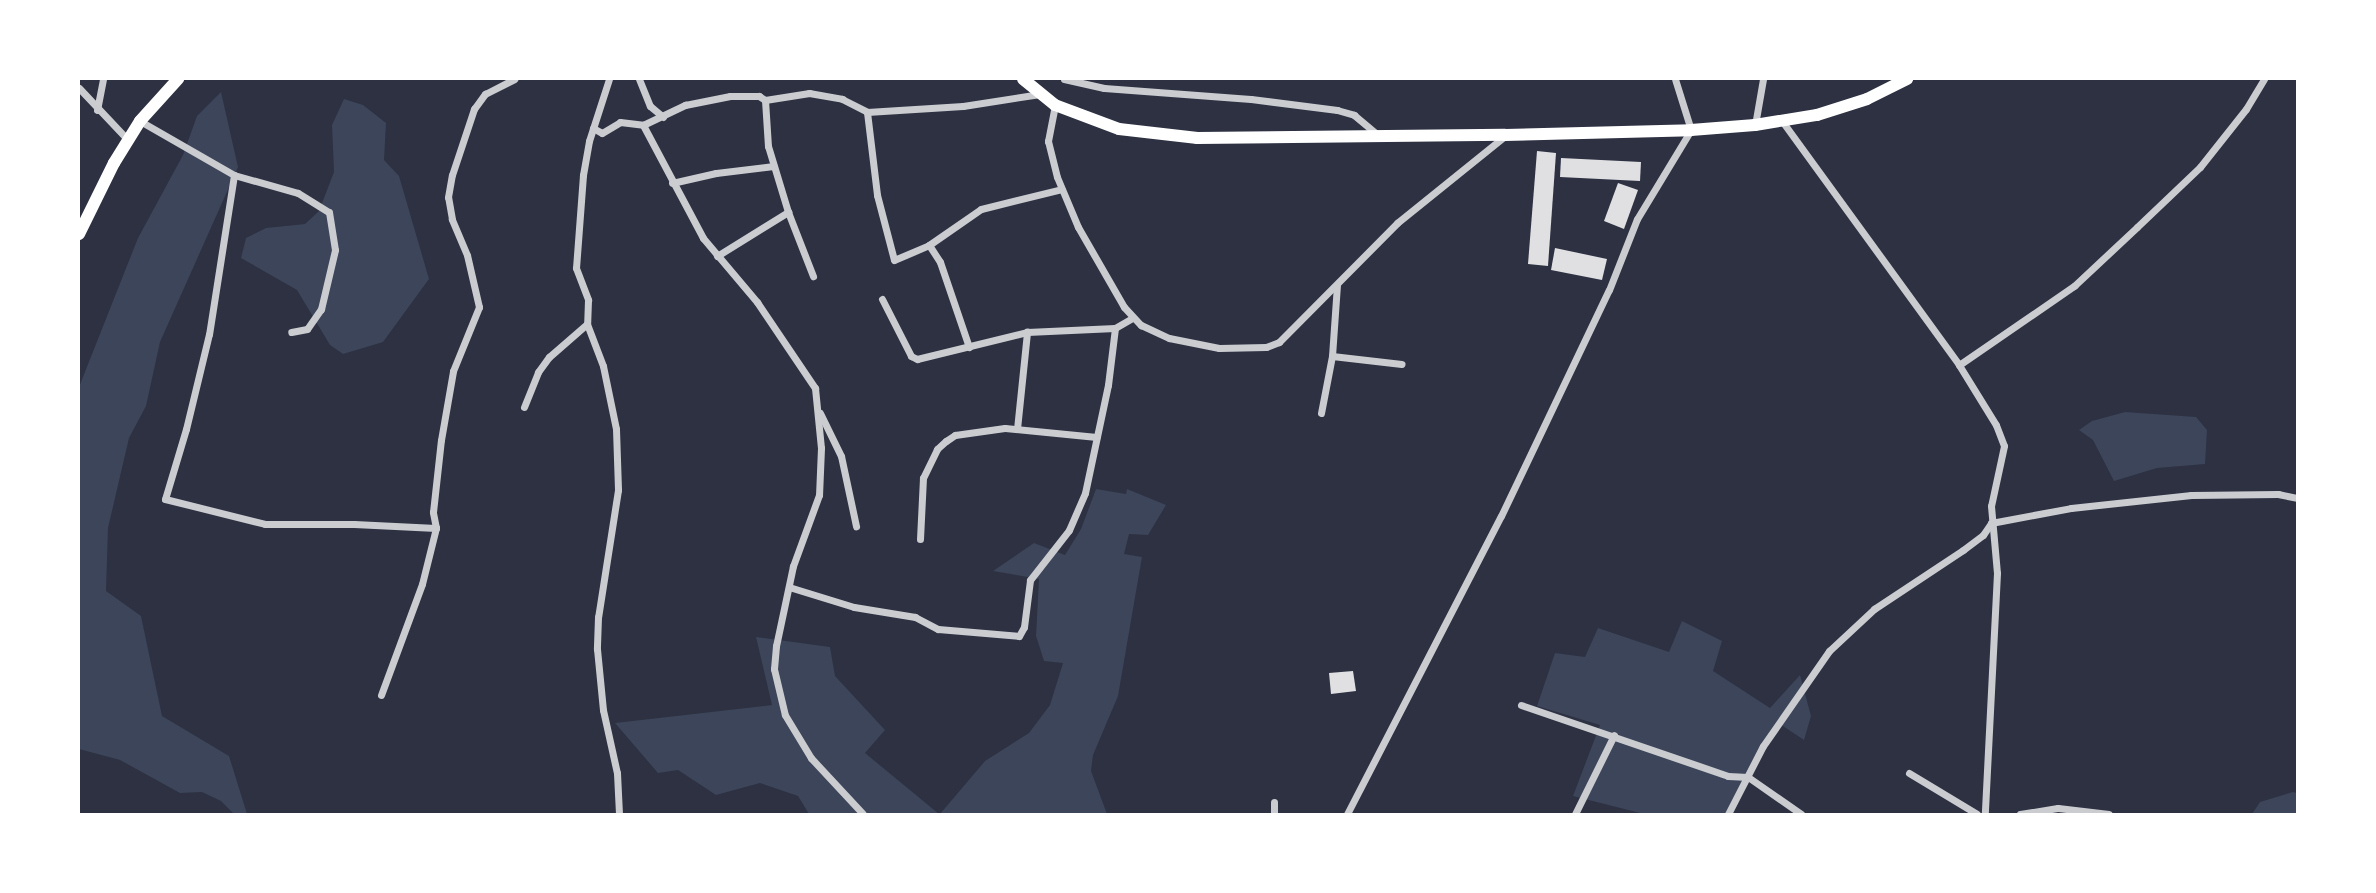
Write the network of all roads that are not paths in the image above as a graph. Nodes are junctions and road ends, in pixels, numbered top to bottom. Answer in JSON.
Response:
{"nodes":[{"id":1,"x":103,"y":79,"type":"edge"},
{"id":2,"x":178,"y":79,"type":"edge"},
{"id":3,"x":514,"y":79,"type":"edge"},
{"id":4,"x":609,"y":79,"type":"edge"},
{"id":5,"x":639,"y":79,"type":"edge"},
{"id":6,"x":1023,"y":79,"type":"edge"},
{"id":7,"x":1064,"y":79,"type":"edge"},
{"id":8,"x":1675,"y":79,"type":"edge"},
{"id":9,"x":1763,"y":79,"type":"edge"},
{"id":10,"x":1907,"y":79,"type":"edge"},
{"id":11,"x":2264,"y":79,"type":"edge"},
{"id":12,"x":1086,"y":81,"type":"edge"},
{"id":13,"x":79,"y":88,"type":"edge"},
{"id":14,"x":1040,"y":94,"type":"junction"},
{"id":15,"x":765,"y":100,"type":"junction"},
{"id":16,"x":1055,"y":105,"type":"junction"},
{"id":17,"x":97,"y":110,"type":"junction"},
{"id":18,"x":867,"y":112,"type":"junction"},
{"id":19,"x":663,"y":117,"type":"junction"},
{"id":20,"x":140,"y":121,"type":"junction"},
{"id":21,"x":1782,"y":121,"type":"junction"},
{"id":22,"x":643,"y":125,"type":"junction"},
{"id":23,"x":1755,"y":125,"type":"junction"},
{"id":24,"x":593,"y":128,"type":"junction"},
{"id":25,"x":1691,"y":130,"type":"junction"},
{"id":26,"x":1505,"y":135,"type":"junction"},
{"id":27,"x":1378,"y":136,"type":"junction"},
{"id":28,"x":129,"y":141,"type":"junction"},
{"id":29,"x":774,"y":166,"type":"junction"},
{"id":30,"x":234,"y":175,"type":"junction"},
{"id":31,"x":672,"y":183,"type":"junction"},
{"id":32,"x":1062,"y":190,"type":"junction"},
{"id":33,"x":788,"y":212,"type":"junction"},
{"id":34,"x":79,"y":234,"type":"edge"},
{"id":35,"x":929,"y":246,"type":"junction"},
{"id":36,"x":717,"y":256,"type":"junction"},
{"id":37,"x":813,"y":276,"type":"dead end"},
{"id":38,"x":1337,"y":284,"type":"junction"},
{"id":39,"x":882,"y":299,"type":"dead end"},
{"id":40,"x":1132,"y":318,"type":"junction"},
{"id":41,"x":587,"y":324,"type":"junction"},
{"id":42,"x":1115,"y":328,"type":"junction"},
{"id":43,"x":291,"y":332,"type":"dead end"},
{"id":44,"x":1027,"y":332,"type":"junction"},
{"id":45,"x":969,"y":346,"type":"junction"},
{"id":46,"x":1332,"y":356,"type":"junction"},
{"id":47,"x":1402,"y":364,"type":"dead end"},
{"id":48,"x":1959,"y":365,"type":"junction"},
{"id":49,"x":524,"y":407,"type":"dead end"},
{"id":50,"x":818,"y":410,"type":"junction"},
{"id":51,"x":1321,"y":413,"type":"dead end"},
{"id":52,"x":1017,"y":429,"type":"junction"},
{"id":53,"x":1097,"y":437,"type":"junction"},
{"id":54,"x":2297,"y":498,"type":"edge"},
{"id":55,"x":1991,"y":523,"type":"junction"},
{"id":56,"x":856,"y":526,"type":"dead end"},
{"id":57,"x":436,"y":528,"type":"junction"},
{"id":58,"x":920,"y":539,"type":"dead end"},
{"id":59,"x":789,"y":587,"type":"junction"},
{"id":60,"x":381,"y":695,"type":"dead end"},
{"id":61,"x":1521,"y":705,"type":"dead end"},
{"id":62,"x":1614,"y":734,"type":"junction"},
{"id":63,"x":1909,"y":773,"type":"dead end"},
{"id":64,"x":1748,"y":777,"type":"junction"},
{"id":65,"x":1274,"y":802,"type":"dead end"},
{"id":66,"x":619,"y":814,"type":"edge"},
{"id":67,"x":863,"y":814,"type":"edge"},
{"id":68,"x":1274,"y":814,"type":"edge"},
{"id":69,"x":1347,"y":814,"type":"edge"},
{"id":70,"x":1575,"y":814,"type":"edge"},
{"id":71,"x":1728,"y":814,"type":"edge"},
{"id":72,"x":1801,"y":814,"type":"edge"},
{"id":73,"x":1977,"y":814,"type":"edge"},
{"id":74,"x":1985,"y":814,"type":"edge"},
{"id":75,"x":2020,"y":814,"type":"edge"},
{"id":76,"x":2109,"y":814,"type":"edge"}],
"edges":[{"from":1,"to":17,"type":"street"},
{"from":2,"to":20,"type":"main road"},
{"from":3,"to":57,"type":"street"},
{"from":4,"to":24,"type":"street"},
{"from":5,"to":19,"type":"street"},
{"from":6,"to":14,"type":"main road"},
{"from":7,"to":12,"type":"street"},
{"from":8,"to":25,"type":"street"},
{"from":9,"to":23,"type":"street"},
{"from":10,"to":21,"type":"main road"},
{"from":11,"to":48,"type":"street"},
{"from":12,"to":27,"type":"street"},
{"from":13,"to":17,"type":"street"},
{"from":14,"to":16,"type":"main road"},
{"from":14,"to":18,"type":"street"},
{"from":15,"to":18,"type":"street"},
{"from":15,"to":19,"type":"street"},
{"from":15,"to":29,"type":"street"},
{"from":16,"to":27,"type":"main road"},
{"from":16,"to":32,"type":"street"},
{"from":17,"to":28,"type":"street"},
{"from":18,"to":35,"type":"street"},
{"from":19,"to":22,"type":"street"},
{"from":20,"to":28,"type":"main road"},
{"from":20,"to":30,"type":"street"},
{"from":21,"to":23,"type":"main road"},
{"from":21,"to":48,"type":"street"},
{"from":22,"to":24,"type":"street"},
{"from":22,"to":31,"type":"street"},
{"from":23,"to":25,"type":"main road"},
{"from":24,"to":41,"type":"street"},
{"from":25,"to":26,"type":"main road"},
{"from":25,"to":69,"type":"street"},
{"from":26,"to":27,"type":"main road"},
{"from":26,"to":38,"type":"street"},
{"from":28,"to":34,"type":"main road"},
{"from":29,"to":31,"type":"street"},
{"from":29,"to":33,"type":"street"},
{"from":30,"to":43,"type":"street"},
{"from":30,"to":57,"type":"street"},
{"from":31,"to":36,"type":"street"},
{"from":32,"to":35,"type":"street"},
{"from":32,"to":40,"type":"street"},
{"from":33,"to":36,"type":"street"},
{"from":33,"to":37,"type":"street"},
{"from":35,"to":45,"type":"street"},
{"from":36,"to":50,"type":"street"},
{"from":38,"to":40,"type":"street"},
{"from":38,"to":46,"type":"street"},
{"from":39,"to":45,"type":"street"},
{"from":40,"to":42,"type":"street"},
{"from":41,"to":49,"type":"street"},
{"from":41,"to":66,"type":"street"},
{"from":42,"to":44,"type":"street"},
{"from":42,"to":53,"type":"street"},
{"from":44,"to":45,"type":"street"},
{"from":44,"to":52,"type":"street"},
{"from":46,"to":47,"type":"street"},
{"from":46,"to":51,"type":"street"},
{"from":48,"to":55,"type":"street"},
{"from":50,"to":56,"type":"street"},
{"from":50,"to":59,"type":"street"},
{"from":52,"to":53,"type":"street"},
{"from":52,"to":58,"type":"street"},
{"from":53,"to":59,"type":"street"},
{"from":54,"to":55,"type":"street"},
{"from":55,"to":64,"type":"street"},
{"from":55,"to":74,"type":"street"},
{"from":57,"to":60,"type":"street"},
{"from":59,"to":67,"type":"street"},
{"from":61,"to":62,"type":"street"},
{"from":62,"to":64,"type":"street"},
{"from":62,"to":70,"type":"street"},
{"from":63,"to":73,"type":"street"},
{"from":64,"to":71,"type":"street"},
{"from":64,"to":72,"type":"street"},
{"from":65,"to":68,"type":"street"},
{"from":75,"to":76,"type":"street"}]}
